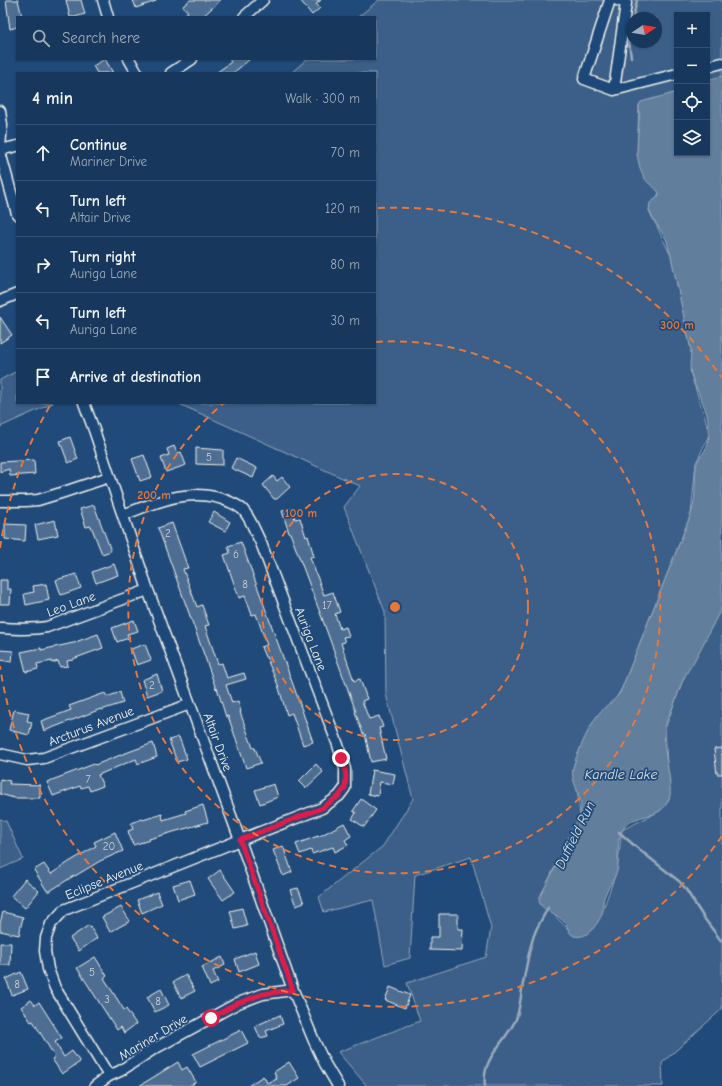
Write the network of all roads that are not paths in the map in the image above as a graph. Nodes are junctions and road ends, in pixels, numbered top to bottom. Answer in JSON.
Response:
{"nodes":[{"id":1,"x":102,"y":0,"type":"edge"},
{"id":2,"x":263,"y":0,"type":"edge"},
{"id":3,"x":610,"y":0,"type":"edge"},
{"id":4,"x":617,"y":0,"type":"edge"},
{"id":5,"x":108,"y":16,"type":"edge"},
{"id":6,"x":245,"y":16,"type":"edge"},
{"id":7,"x":130,"y":60,"type":"edge"},
{"id":8,"x":190,"y":60,"type":"edge"},
{"id":9,"x":722,"y":63,"type":"edge"},
{"id":10,"x":710,"y":66,"type":"edge"},
{"id":11,"x":136,"y":72,"type":"edge"},
{"id":12,"x":172,"y":72,"type":"edge"},
{"id":13,"x":674,"y":75,"type":"edge"},
{"id":14,"x":614,"y":90,"type":"junction"},
{"id":15,"x":0,"y":111,"type":"edge"},
{"id":16,"x":16,"y":146,"type":"edge"},
{"id":17,"x":0,"y":150,"type":"edge"},
{"id":18,"x":16,"y":210,"type":"edge"},
{"id":19,"x":16,"y":294,"type":"edge"},
{"id":20,"x":0,"y":301,"type":"edge"},
{"id":21,"x":84,"y":404,"type":"edge"},
{"id":22,"x":109,"y":477,"type":"junction"},
{"id":23,"x":0,"y":501,"type":"edge"},
{"id":24,"x":123,"y":515,"type":"junction"},
{"id":25,"x":148,"y":590,"type":"junction"},
{"id":26,"x":0,"y":628,"type":"edge"},
{"id":27,"x":190,"y":704,"type":"junction"},
{"id":28,"x":0,"y":754,"type":"edge"},
{"id":29,"x":240,"y":840,"type":"junction"},
{"id":30,"x":293,"y":990,"type":"junction"},
{"id":31,"x":109,"y":1076,"type":"junction"},
{"id":32,"x":95,"y":1086,"type":"edge"},
{"id":33,"x":338,"y":1086,"type":"edge"}],
"edges":[{"from":1,"to":5,"type":"street"},
{"from":2,"to":6,"type":"street"},
{"from":3,"to":14,"type":"street"},
{"from":4,"to":14,"type":"street"},
{"from":7,"to":11,"type":"street"},
{"from":8,"to":12,"type":"street"},
{"from":9,"to":10,"type":"street"},
{"from":13,"to":14,"type":"street"},
{"from":15,"to":17,"type":"street"},
{"from":16,"to":17,"type":"street"},
{"from":17,"to":18,"type":"street"},
{"from":19,"to":20,"type":"street"},
{"from":21,"to":22,"type":"street","name":"Altair Drive"},
{"from":22,"to":23,"type":"street"},
{"from":22,"to":24,"type":"street","name":"Altair Drive"},
{"from":24,"to":25,"type":"street","name":"Altair Drive"},
{"from":24,"to":29,"type":"street","name":"Auriga Lane"},
{"from":25,"to":26,"type":"street","name":"Leo Lane"},
{"from":25,"to":27,"type":"street","name":"Altair Drive"},
{"from":27,"to":28,"type":"street","name":"Arcturus Avenue"},
{"from":27,"to":29,"type":"street","name":"Altair Drive"},
{"from":29,"to":30,"type":"street","name":"Altair Drive"},
{"from":29,"to":31,"type":"street","name":"Eclipse Avenue"},
{"from":30,"to":31,"type":"street","name":"Mariner Drive"},
{"from":30,"to":33,"type":"street","name":"Altair Drive"},
{"from":31,"to":32,"type":"street","name":"Mariner Drive"}]}
